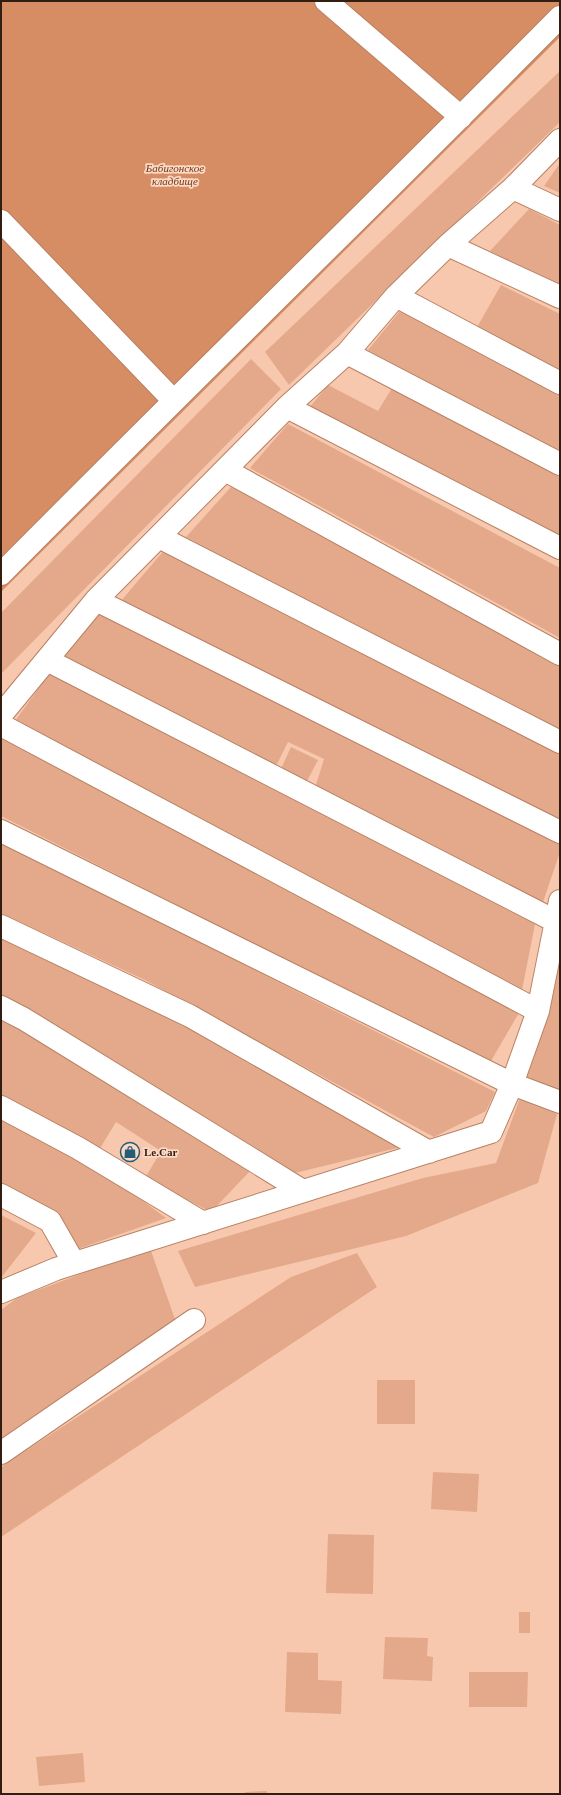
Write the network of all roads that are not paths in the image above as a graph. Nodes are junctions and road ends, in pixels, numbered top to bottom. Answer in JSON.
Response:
{"nodes":[{"id":1,"x":326,"y":1,"type":"edge"},
{"id":2,"x":560,"y":17,"type":"edge"},
{"id":3,"x":461,"y":117,"type":"junction"},
{"id":4,"x":560,"y":140,"type":"edge"},
{"id":5,"x":513,"y":188,"type":"junction"},
{"id":6,"x":560,"y":210,"type":"edge"},
{"id":7,"x":1,"y":221,"type":"edge"},
{"id":8,"x":448,"y":245,"type":"junction"},
{"id":9,"x":396,"y":296,"type":"junction"},
{"id":10,"x":560,"y":297,"type":"edge"},
{"id":11,"x":347,"y":353,"type":"junction"},
{"id":12,"x":560,"y":383,"type":"edge"},
{"id":13,"x":173,"y":400,"type":"junction"},
{"id":14,"x":287,"y":407,"type":"junction"},
{"id":15,"x":560,"y":464,"type":"edge"},
{"id":16,"x":225,"y":470,"type":"junction"},
{"id":17,"x":159,"y":537,"type":"junction"},
{"id":18,"x":560,"y":548,"type":"edge"},
{"id":19,"x":1,"y":574,"type":"edge"},
{"id":20,"x":96,"y":600,"type":"junction"},
{"id":21,"x":560,"y":654,"type":"edge"},
{"id":22,"x":47,"y":660,"type":"junction"},
{"id":23,"x":1,"y":715,"type":"edge"},
{"id":24,"x":1,"y":725,"type":"edge"},
{"id":25,"x":560,"y":742,"type":"edge"},
{"id":26,"x":1,"y":831,"type":"edge"},
{"id":27,"x":560,"y":832,"type":"edge"},
{"id":28,"x":558,"y":911,"type":"edge"},
{"id":29,"x":1,"y":926,"type":"edge"},
{"id":30,"x":1,"y":1007,"type":"edge"},
{"id":31,"x":538,"y":1010,"type":"junction"},
{"id":32,"x":512,"y":1084,"type":"junction"},
{"id":33,"x":560,"y":1102,"type":"edge"},
{"id":34,"x":1,"y":1106,"type":"edge"},
{"id":35,"x":429,"y":1152,"type":"junction"},
{"id":36,"x":303,"y":1191,"type":"junction"},
{"id":37,"x":1,"y":1196,"type":"edge"},
{"id":38,"x":203,"y":1223,"type":"junction"},
{"id":39,"x":74,"y":1263,"type":"junction"},
{"id":40,"x":1,"y":1292,"type":"edge"},
{"id":41,"x":194,"y":1320,"type":"dead end"},
{"id":42,"x":1,"y":1453,"type":"edge"}],
"edges":[{"from":1,"to":3,"type":"lane"},
{"from":2,"to":3,"type":"lane"},
{"from":3,"to":13,"type":"lane"},
{"from":4,"to":5,"type":"lane"},
{"from":5,"to":6,"type":"lane"},
{"from":5,"to":8,"type":"lane"},
{"from":7,"to":13,"type":"lane"},
{"from":8,"to":9,"type":"lane"},
{"from":8,"to":10,"type":"lane"},
{"from":9,"to":11,"type":"lane"},
{"from":9,"to":12,"type":"lane"},
{"from":11,"to":14,"type":"lane"},
{"from":11,"to":15,"type":"lane"},
{"from":13,"to":19,"type":"lane"},
{"from":14,"to":16,"type":"lane"},
{"from":14,"to":18,"type":"lane"},
{"from":16,"to":17,"type":"lane"},
{"from":16,"to":21,"type":"lane"},
{"from":17,"to":20,"type":"lane"},
{"from":17,"to":25,"type":"lane"},
{"from":20,"to":22,"type":"lane"},
{"from":20,"to":27,"type":"lane"},
{"from":22,"to":23,"type":"lane"},
{"from":22,"to":28,"type":"lane"},
{"from":24,"to":31,"type":"lane"},
{"from":26,"to":32,"type":"lane"},
{"from":28,"to":31,"type":"lane"},
{"from":29,"to":35,"type":"lane"},
{"from":30,"to":36,"type":"lane"},
{"from":31,"to":32,"type":"lane"},
{"from":32,"to":33,"type":"lane"},
{"from":32,"to":35,"type":"lane"},
{"from":34,"to":38,"type":"lane"},
{"from":35,"to":36,"type":"lane"},
{"from":36,"to":38,"type":"lane"},
{"from":37,"to":39,"type":"lane"},
{"from":38,"to":39,"type":"lane"},
{"from":39,"to":40,"type":"lane"},
{"from":41,"to":42,"type":"lane"}]}
